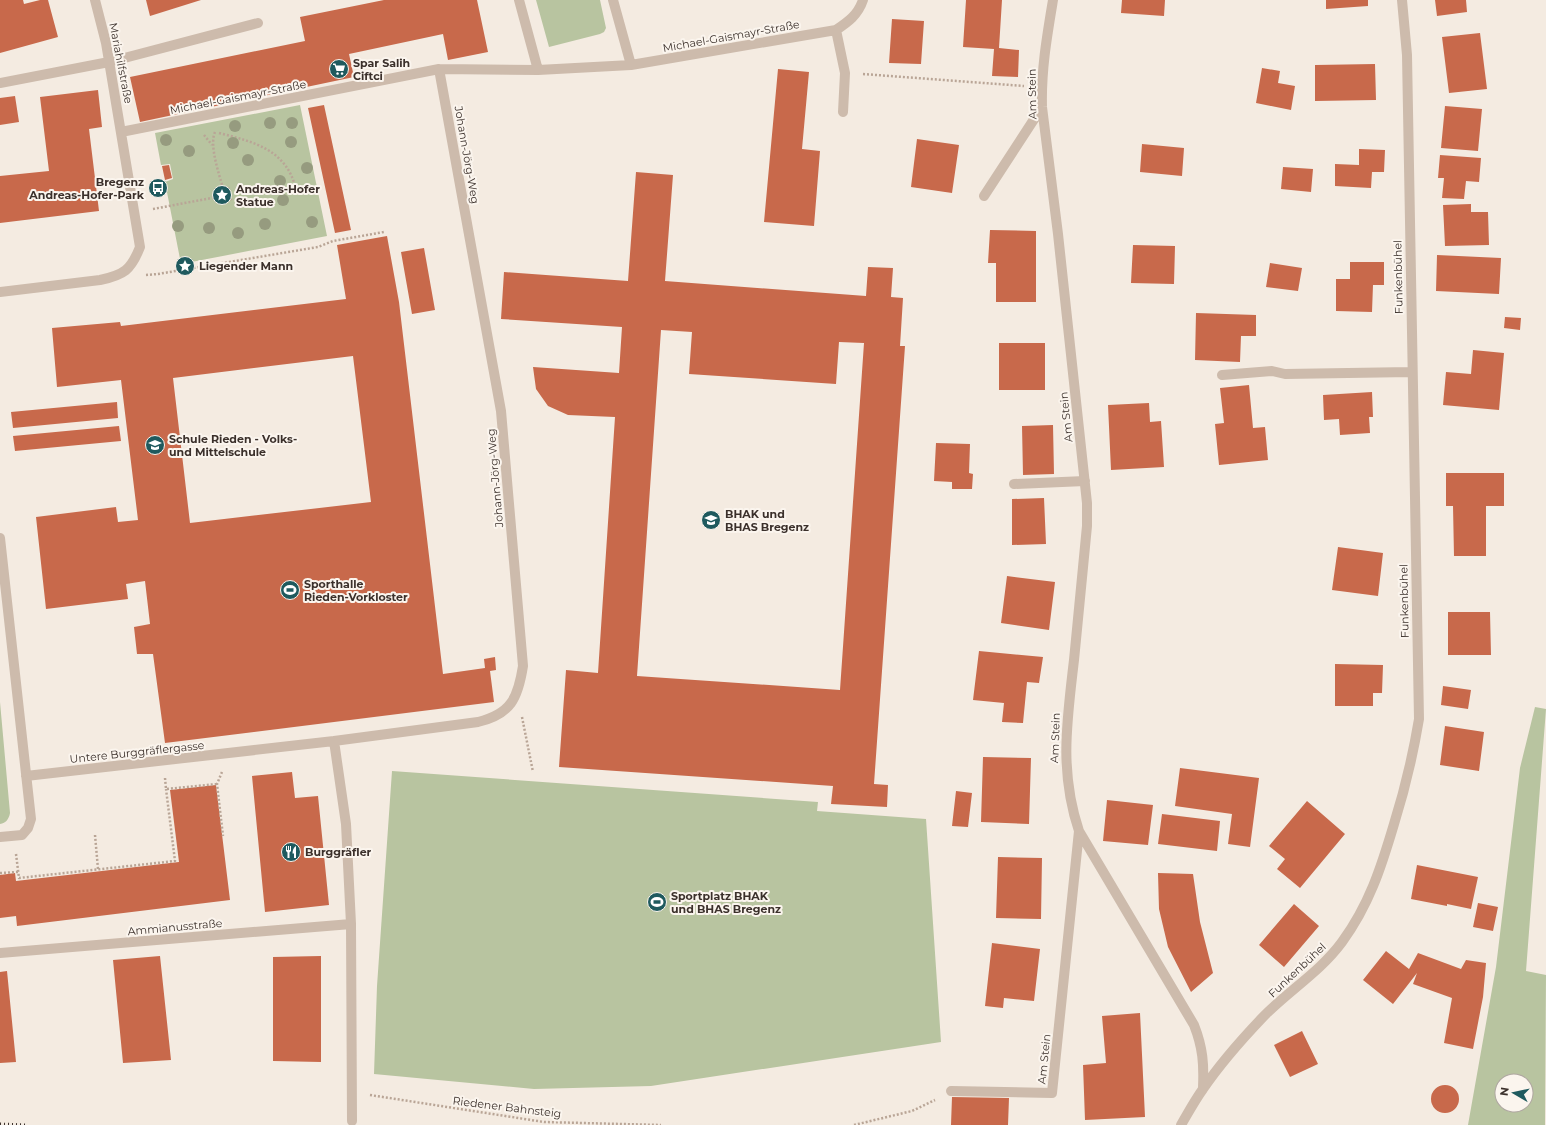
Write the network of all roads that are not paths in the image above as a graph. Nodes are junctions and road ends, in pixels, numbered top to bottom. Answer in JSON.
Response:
{"nodes":[{"id":1,"x":95,"y":0,"type":"edge"},
{"id":2,"x":519,"y":0,"type":"edge"},
{"id":3,"x":613,"y":0,"type":"edge"},
{"id":4,"x":863,"y":0,"type":"edge"},
{"id":5,"x":1053,"y":0,"type":"edge"},
{"id":6,"x":1402,"y":0,"type":"edge"},
{"id":7,"x":258,"y":23,"type":"dead end"},
{"id":8,"x":836,"y":30,"type":"junction"},
{"id":9,"x":109,"y":62,"type":"junction"},
{"id":10,"x":631,"y":65,"type":"junction"},
{"id":11,"x":439,"y":69,"type":"junction"},
{"id":12,"x":538,"y":70,"type":"junction"},
{"id":13,"x":0,"y":83,"type":"edge"},
{"id":14,"x":1042,"y":107,"type":"junction"},
{"id":15,"x":843,"y":112,"type":"dead end"},
{"id":16,"x":121,"y":132,"type":"junction"},
{"id":17,"x":984,"y":196,"type":"dead end"},
{"id":18,"x":0,"y":292,"type":"edge"},
{"id":19,"x":1412,"y":372,"type":"junction"},
{"id":20,"x":1222,"y":374,"type":"dead end"},
{"id":21,"x":1085,"y":481,"type":"junction"},
{"id":22,"x":1014,"y":484,"type":"dead end"},
{"id":23,"x":0,"y":538,"type":"edge"},
{"id":24,"x":334,"y":742,"type":"junction"},
{"id":25,"x":26,"y":776,"type":"junction"},
{"id":26,"x":1079,"y":832,"type":"junction"},
{"id":27,"x":0,"y":837,"type":"edge"},
{"id":28,"x":351,"y":924,"type":"junction"},
{"id":29,"x":0,"y":953,"type":"edge"},
{"id":30,"x":1203,"y":1088,"type":"junction"},
{"id":31,"x":951,"y":1091,"type":"road end"},
{"id":32,"x":352,"y":1121,"type":"dead end"},
{"id":33,"x":1183,"y":1121,"type":"edge"}],
"edges":[{"from":1,"to":9,"type":"street","name":"Mariahilfstraße"},
{"from":2,"to":12,"type":"street"},
{"from":3,"to":10,"type":"street"},
{"from":4,"to":8,"type":"street","name":"Michael-Gaismayr-Straße"},
{"from":5,"to":14,"type":"street","name":"Am Stein"},
{"from":6,"to":19,"type":"street","name":"Funkenbühel"},
{"from":7,"to":9,"type":"street"},
{"from":8,"to":10,"type":"street","name":"Michael-Gaismayr-Straße"},
{"from":8,"to":15,"type":"street"},
{"from":9,"to":13,"type":"street"},
{"from":9,"to":16,"type":"street","name":"Mariahilfstraße"},
{"from":10,"to":12,"type":"street","name":"Michael-Gaismayr-Straße"},
{"from":11,"to":12,"type":"street","name":"Michael-Gaismayr-Straße"},
{"from":11,"to":16,"type":"street","name":"Michael-Gaismayr-Straße"},
{"from":11,"to":24,"type":"street","name":"Johann-Jörg-Weg"},
{"from":14,"to":17,"type":"street"},
{"from":14,"to":21,"type":"street","name":"Am Stein"},
{"from":16,"to":18,"type":"street"},
{"from":19,"to":20,"type":"street"},
{"from":19,"to":30,"type":"street","name":"Funkenbühel"},
{"from":21,"to":22,"type":"street"},
{"from":21,"to":26,"type":"street","name":"Am Stein"},
{"from":23,"to":25,"type":"street"},
{"from":24,"to":25,"type":"street","name":"Untere Burggräflergasse"},
{"from":24,"to":28,"type":"street"},
{"from":25,"to":27,"type":"street"},
{"from":26,"to":30,"type":"street","name":"Am Stein"},
{"from":26,"to":31,"type":"street","name":"Am Stein"},
{"from":28,"to":29,"type":"street","name":"Ammianusstraße"},
{"from":28,"to":32,"type":"street"},
{"from":30,"to":33,"type":"street","name":"Funkenbühel"}]}
